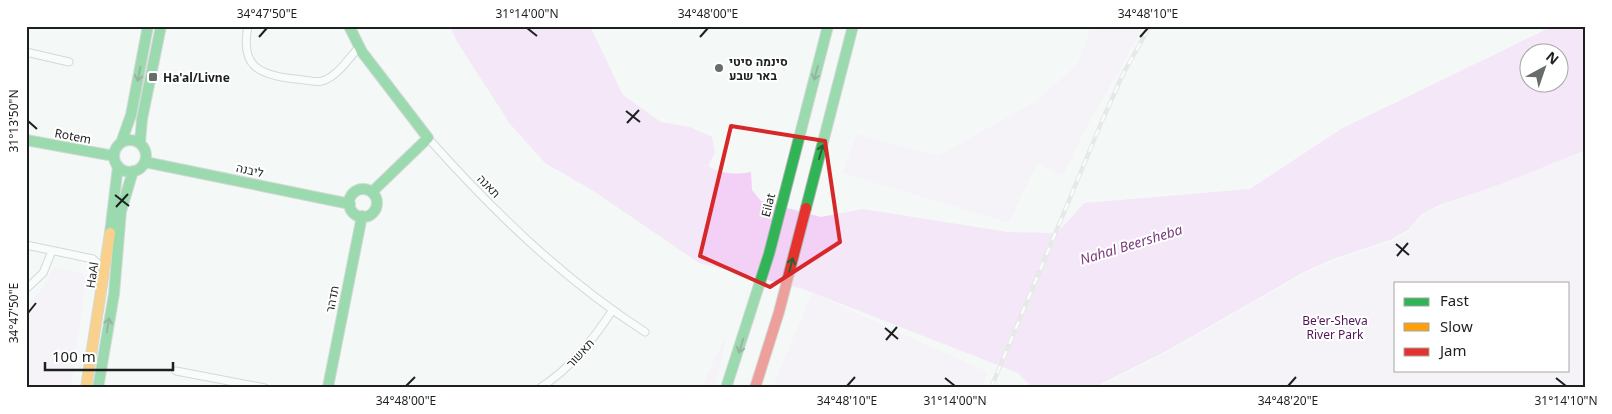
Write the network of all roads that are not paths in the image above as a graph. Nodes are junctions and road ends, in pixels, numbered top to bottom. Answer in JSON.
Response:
{"nodes":[{"id":1,"x":148,"y":26,"type":"edge"},
{"id":2,"x":161,"y":26,"type":"edge"},
{"id":3,"x":248,"y":26,"type":"edge"},
{"id":4,"x":349,"y":26,"type":"edge"},
{"id":5,"x":828,"y":26,"type":"edge"},
{"id":6,"x":853,"y":26,"type":"edge"},
{"id":7,"x":359,"y":47,"type":"junction"},
{"id":8,"x":26,"y":52,"type":"edge"},
{"id":9,"x":69,"y":62,"type":"dead end"},
{"id":10,"x":428,"y":138,"type":"junction"},
{"id":11,"x":26,"y":140,"type":"edge"},
{"id":12,"x":121,"y":143,"type":"junction"},
{"id":13,"x":140,"y":143,"type":"junction"},
{"id":14,"x":116,"y":161,"type":"junction"},
{"id":15,"x":145,"y":162,"type":"junction"},
{"id":16,"x":133,"y":171,"type":"junction"},
{"id":17,"x":372,"y":192,"type":"junction"},
{"id":18,"x":350,"y":204,"type":"junction"},
{"id":19,"x":362,"y":216,"type":"junction"},
{"id":20,"x":26,"y":245,"type":"edge"},
{"id":21,"x":52,"y":252,"type":"junction"},
{"id":22,"x":109,"y":252,"type":"junction"},
{"id":23,"x":93,"y":259,"type":"junction"},
{"id":24,"x":106,"y":271,"type":"junction"},
{"id":25,"x":26,"y":289,"type":"edge"},
{"id":26,"x":612,"y":311,"type":"junction"},
{"id":27,"x":646,"y":332,"type":"dead end"},
{"id":28,"x":176,"y":370,"type":"dead end"},
{"id":29,"x":328,"y":387,"type":"edge"},
{"id":30,"x":86,"y":388,"type":"edge"},
{"id":31,"x":100,"y":388,"type":"edge"},
{"id":32,"x":265,"y":388,"type":"edge"},
{"id":33,"x":540,"y":388,"type":"edge"},
{"id":34,"x":726,"y":388,"type":"edge"},
{"id":35,"x":755,"y":388,"type":"edge"}],
"edges":[{"from":1,"to":12,"type":"main road","one_way":true},
{"from":2,"to":13,"type":"main road"},
{"from":3,"to":7,"type":"street"},
{"from":4,"to":7,"type":"main road","name":"תאנה"},
{"from":5,"to":34,"type":"main road","name":"Eilat","one_way":true},
{"from":35,"to":6,"type":"main road","one_way":true},
{"from":7,"to":10,"type":"main road","name":"תאנה"},
{"from":8,"to":9,"type":"street"},
{"from":10,"to":17,"type":"main road"},
{"from":10,"to":26,"type":"street","name":"תאנה"},
{"from":11,"to":14,"type":"main road","name":"Rotem"},
{"from":12,"to":13,"type":"main road"},
{"from":12,"to":14,"type":"main road"},
{"from":13,"to":15,"type":"main road"},
{"from":14,"to":16,"type":"main road"},
{"from":14,"to":22,"type":"main road","name":"HaAl"},
{"from":15,"to":16,"type":"main road"},
{"from":15,"to":18,"type":"main road","name":"ליבנה"},
{"from":31,"to":16,"type":"main road","name":"HaAl","one_way":true},
{"from":17,"to":18,"type":"main road"},
{"from":17,"to":19,"type":"main road"},
{"from":18,"to":19,"type":"main road"},
{"from":19,"to":29,"type":"main road","name":"תדהר"},
{"from":20,"to":21,"type":"street"},
{"from":21,"to":23,"type":"street"},
{"from":21,"to":25,"type":"street"},
{"from":22,"to":23,"type":"street"},
{"from":22,"to":24,"type":"main road","name":"HaAl"},
{"from":23,"to":24,"type":"street"},
{"from":24,"to":30,"type":"main road","name":"HaAl"},
{"from":26,"to":27,"type":"street","name":"תאנה"},
{"from":26,"to":33,"type":"street","name":"תאשור"},
{"from":28,"to":32,"type":"street"}]}
